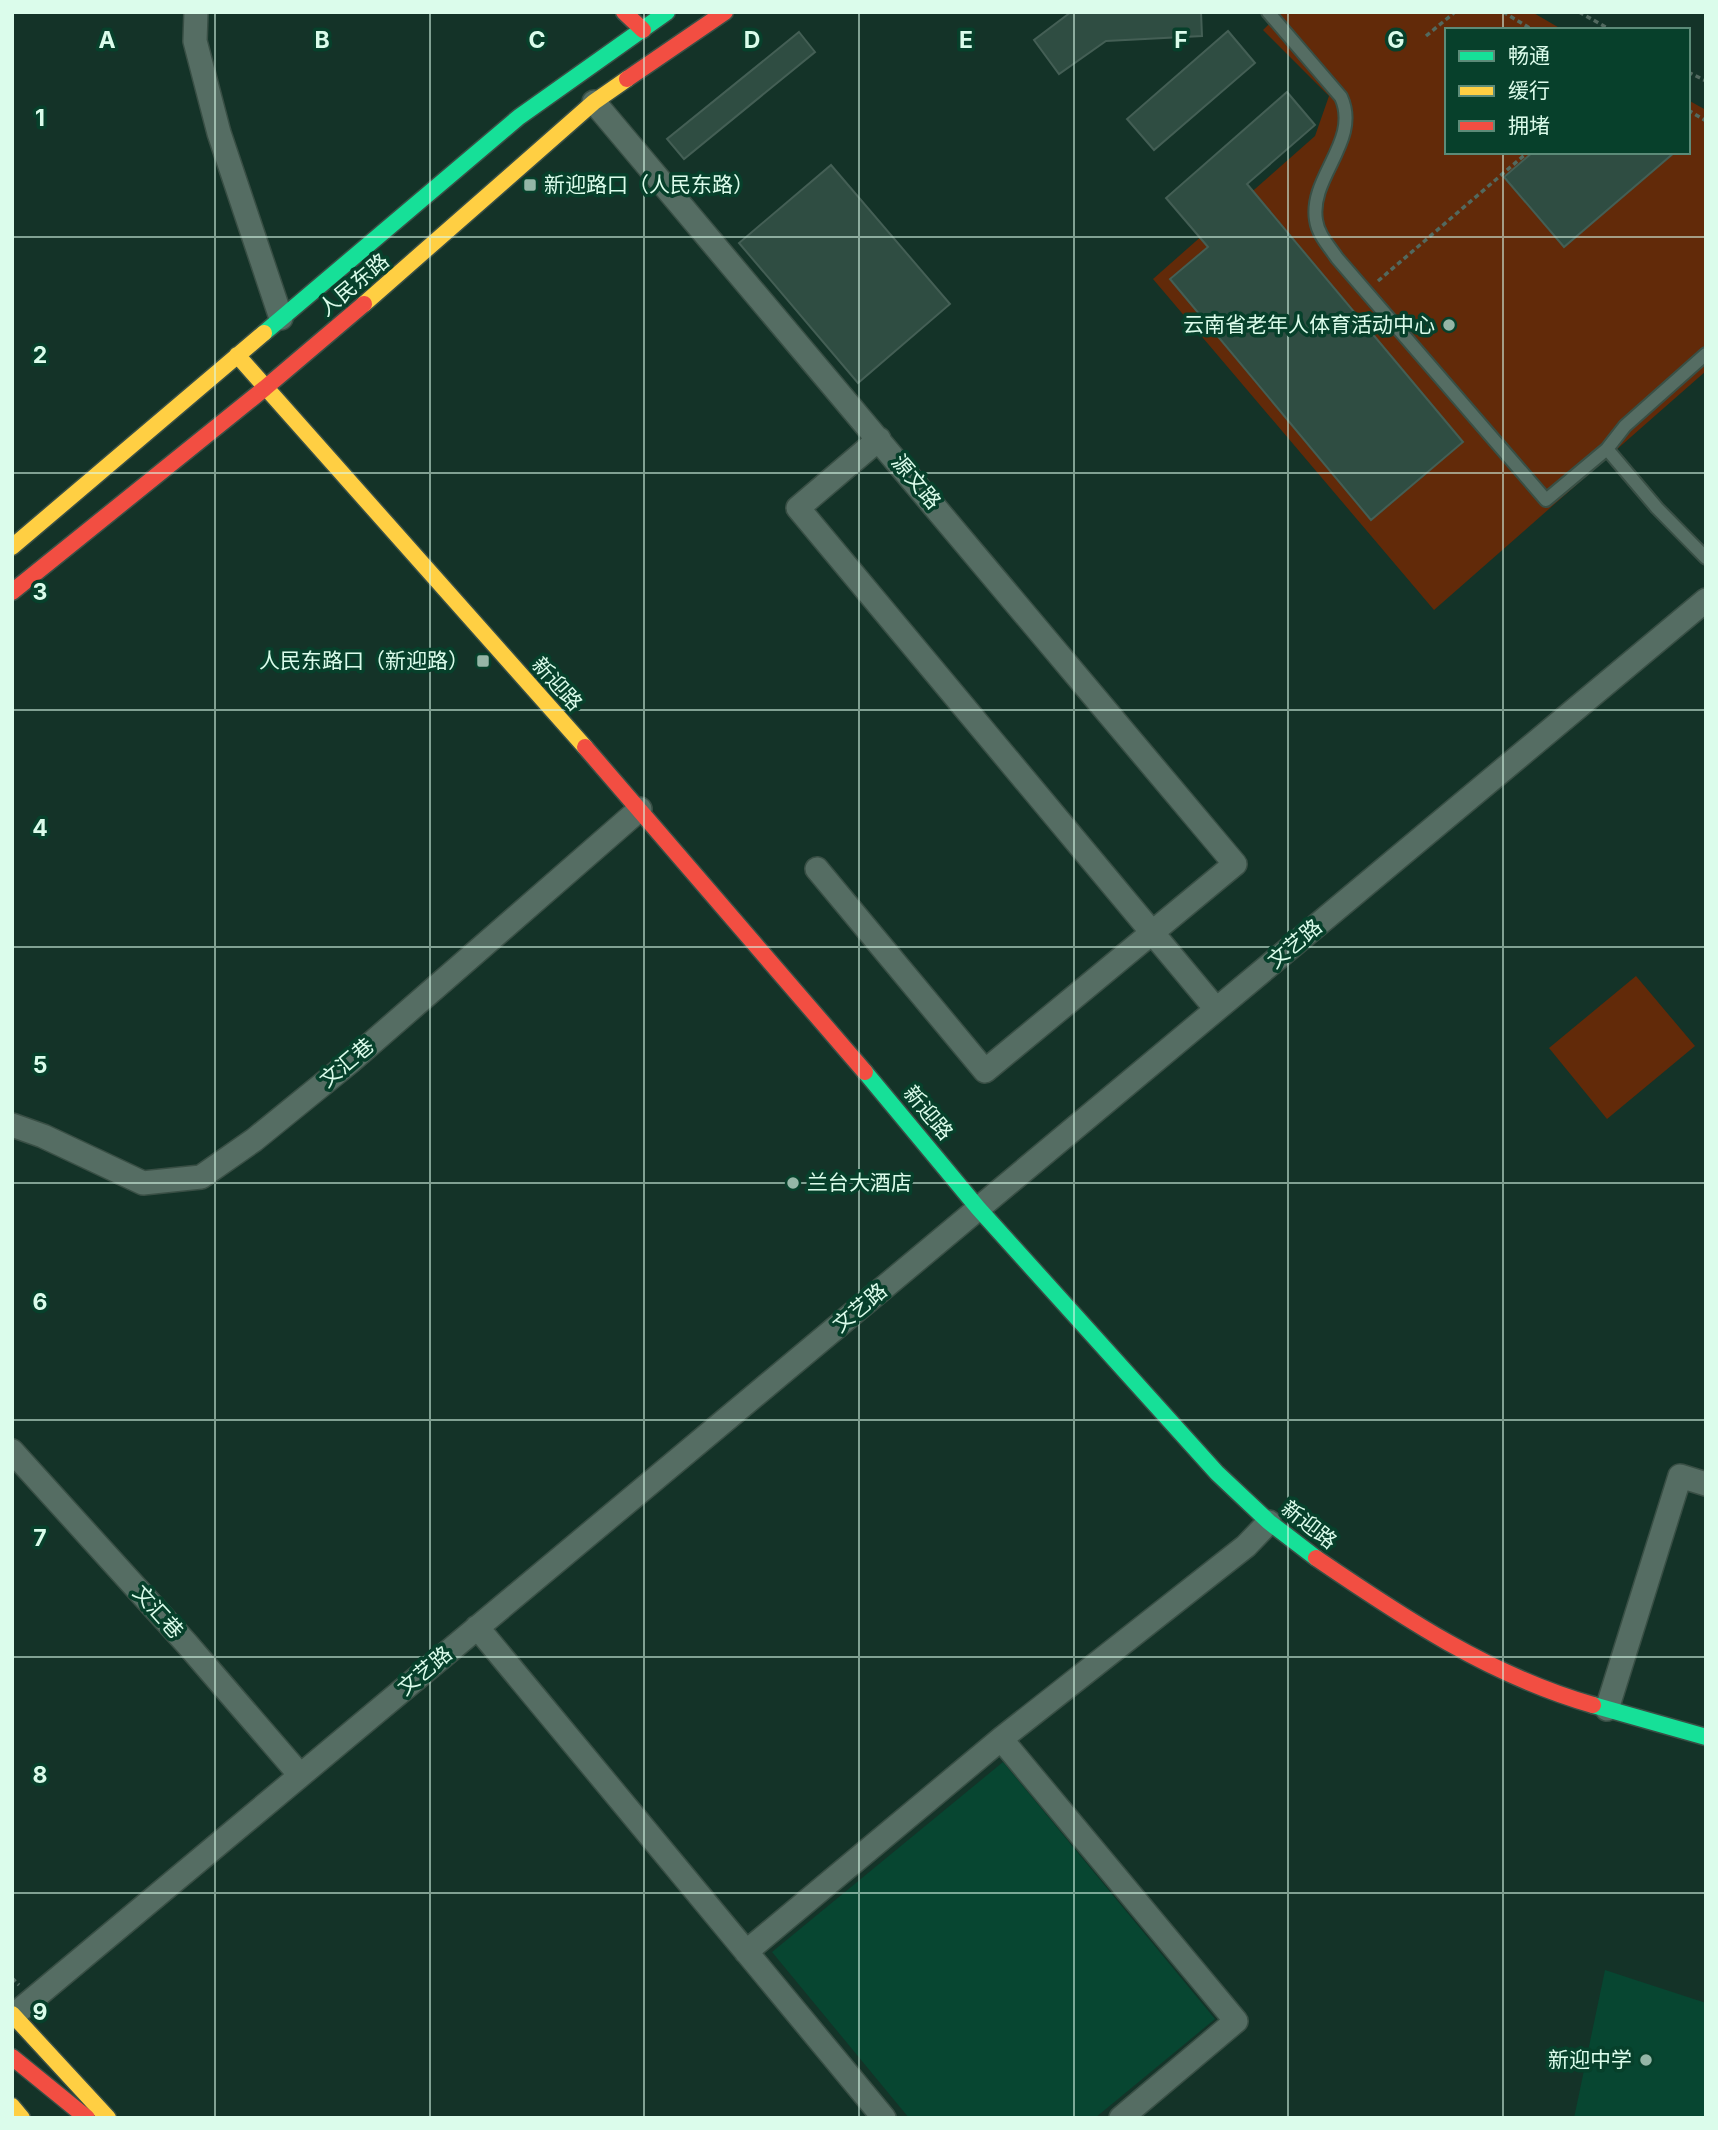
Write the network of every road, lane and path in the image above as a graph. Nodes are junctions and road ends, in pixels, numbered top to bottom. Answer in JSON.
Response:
{"nodes":[{"id":1,"x":196,"y":12,"type":"edge"},
{"id":2,"x":624,"y":12,"type":"edge"},
{"id":3,"x":667,"y":12,"type":"edge"},
{"id":4,"x":725,"y":12,"type":"edge"},
{"id":5,"x":1268,"y":12,"type":"edge"},
{"id":6,"x":1455,"y":12,"type":"edge"},
{"id":7,"x":1503,"y":12,"type":"edge"},
{"id":8,"x":1579,"y":12,"type":"edge"},
{"id":9,"x":1530,"y":28,"type":"edge"},
{"id":10,"x":1607,"y":28,"type":"edge"},
{"id":11,"x":643,"y":30,"type":"junction"},
{"id":12,"x":1426,"y":36,"type":"dead end"},
{"id":13,"x":1690,"y":73,"type":"edge"},
{"id":14,"x":1706,"y":81,"type":"edge"},
{"id":15,"x":594,"y":102,"type":"junction"},
{"id":16,"x":1690,"y":111,"type":"edge"},
{"id":17,"x":1706,"y":121,"type":"edge"},
{"id":18,"x":1526,"y":154,"type":"edge"},
{"id":19,"x":1366,"y":291,"type":"junction"},
{"id":20,"x":281,"y":318,"type":"junction"},
{"id":21,"x":1706,"y":354,"type":"edge"},
{"id":22,"x":237,"y":355,"type":"junction"},
{"id":23,"x":265,"y":388,"type":"junction"},
{"id":24,"x":879,"y":439,"type":"junction"},
{"id":25,"x":1607,"y":449,"type":"junction"},
{"id":26,"x":12,"y":547,"type":"edge"},
{"id":27,"x":1706,"y":558,"type":"edge"},
{"id":28,"x":12,"y":592,"type":"edge"},
{"id":29,"x":1706,"y":600,"type":"edge"},
{"id":30,"x":640,"y":809,"type":"junction"},
{"id":31,"x":817,"y":869,"type":"dead end"},
{"id":32,"x":1152,"y":933,"type":"junction"},
{"id":33,"x":1216,"y":1009,"type":"junction"},
{"id":34,"x":12,"y":1125,"type":"edge"},
{"id":35,"x":978,"y":1208,"type":"junction"},
{"id":36,"x":12,"y":1451,"type":"edge"},
{"id":37,"x":1706,"y":1484,"type":"edge"},
{"id":38,"x":1269,"y":1522,"type":"junction"},
{"id":39,"x":477,"y":1627,"type":"junction"},
{"id":40,"x":1607,"y":1709,"type":"junction"},
{"id":41,"x":1706,"y":1737,"type":"edge"},
{"id":42,"x":1001,"y":1739,"type":"junction"},
{"id":43,"x":300,"y":1775,"type":"junction"},
{"id":44,"x":746,"y":1952,"type":"junction"},
{"id":45,"x":13,"y":2014,"type":"edge"},
{"id":46,"x":12,"y":2057,"type":"edge"},
{"id":47,"x":12,"y":2065,"type":"edge"},
{"id":48,"x":12,"y":2106,"type":"edge"},
{"id":49,"x":49,"y":2108,"type":"dead end"},
{"id":50,"x":22,"y":2118,"type":"edge"},
{"id":51,"x":88,"y":2118,"type":"edge"},
{"id":52,"x":108,"y":2118,"type":"edge"},
{"id":53,"x":884,"y":2118,"type":"edge"},
{"id":54,"x":1121,"y":2118,"type":"edge"}],
"edges":[{"from":1,"to":20,"type":"street"},
{"from":2,"to":11,"type":"main road"},
{"from":3,"to":11,"type":"main road","name":"人民东路"},
{"from":4,"to":15,"type":"main road","name":"人民东路"},
{"from":5,"to":19,"type":"lane"},
{"from":6,"to":12,"type":"path"},
{"from":7,"to":9,"type":"path"},
{"from":8,"to":10,"type":"path"},
{"from":11,"to":20,"type":"main road","name":"人民东路"},
{"from":13,"to":14,"type":"path"},
{"from":15,"to":23,"type":"main road","name":"人民东路"},
{"from":15,"to":24,"type":"street","name":"源文路"},
{"from":16,"to":17,"type":"path"},
{"from":18,"to":19,"type":"path"},
{"from":19,"to":25,"type":"lane"},
{"from":20,"to":22,"type":"main road","name":"人民东路"},
{"from":21,"to":25,"type":"lane"},
{"from":22,"to":23,"type":"main road","name":"新迎路"},
{"from":22,"to":26,"type":"main road","name":"人民东路"},
{"from":23,"to":28,"type":"main road","name":"人民东路"},
{"from":23,"to":30,"type":"main road","name":"新迎路"},
{"from":24,"to":32,"type":"street"},
{"from":24,"to":32,"type":"street","name":"源文路"},
{"from":25,"to":27,"type":"lane"},
{"from":29,"to":33,"type":"street","name":"文艺路"},
{"from":30,"to":34,"type":"street","name":"文汇巷"},
{"from":30,"to":35,"type":"main road","name":"新迎路"},
{"from":31,"to":32,"type":"street"},
{"from":32,"to":33,"type":"street"},
{"from":33,"to":35,"type":"street","name":"文艺路"},
{"from":35,"to":38,"type":"main road","name":"新迎路"},
{"from":35,"to":39,"type":"street","name":"文艺路"},
{"from":36,"to":43,"type":"street","name":"文汇巷"},
{"from":37,"to":40,"type":"street"},
{"from":38,"to":40,"type":"main road","name":"新迎路"},
{"from":38,"to":42,"type":"street"},
{"from":39,"to":43,"type":"street","name":"文艺路"},
{"from":39,"to":44,"type":"street"},
{"from":40,"to":41,"type":"main road","name":"新迎路"},
{"from":42,"to":44,"type":"street"},
{"from":42,"to":54,"type":"street"},
{"from":43,"to":45,"type":"street","name":"文艺路"},
{"from":44,"to":53,"type":"street"},
{"from":45,"to":52,"type":"main road"},
{"from":46,"to":51,"type":"main road"},
{"from":47,"to":49,"type":"main road"},
{"from":48,"to":50,"type":"main road"}]}
